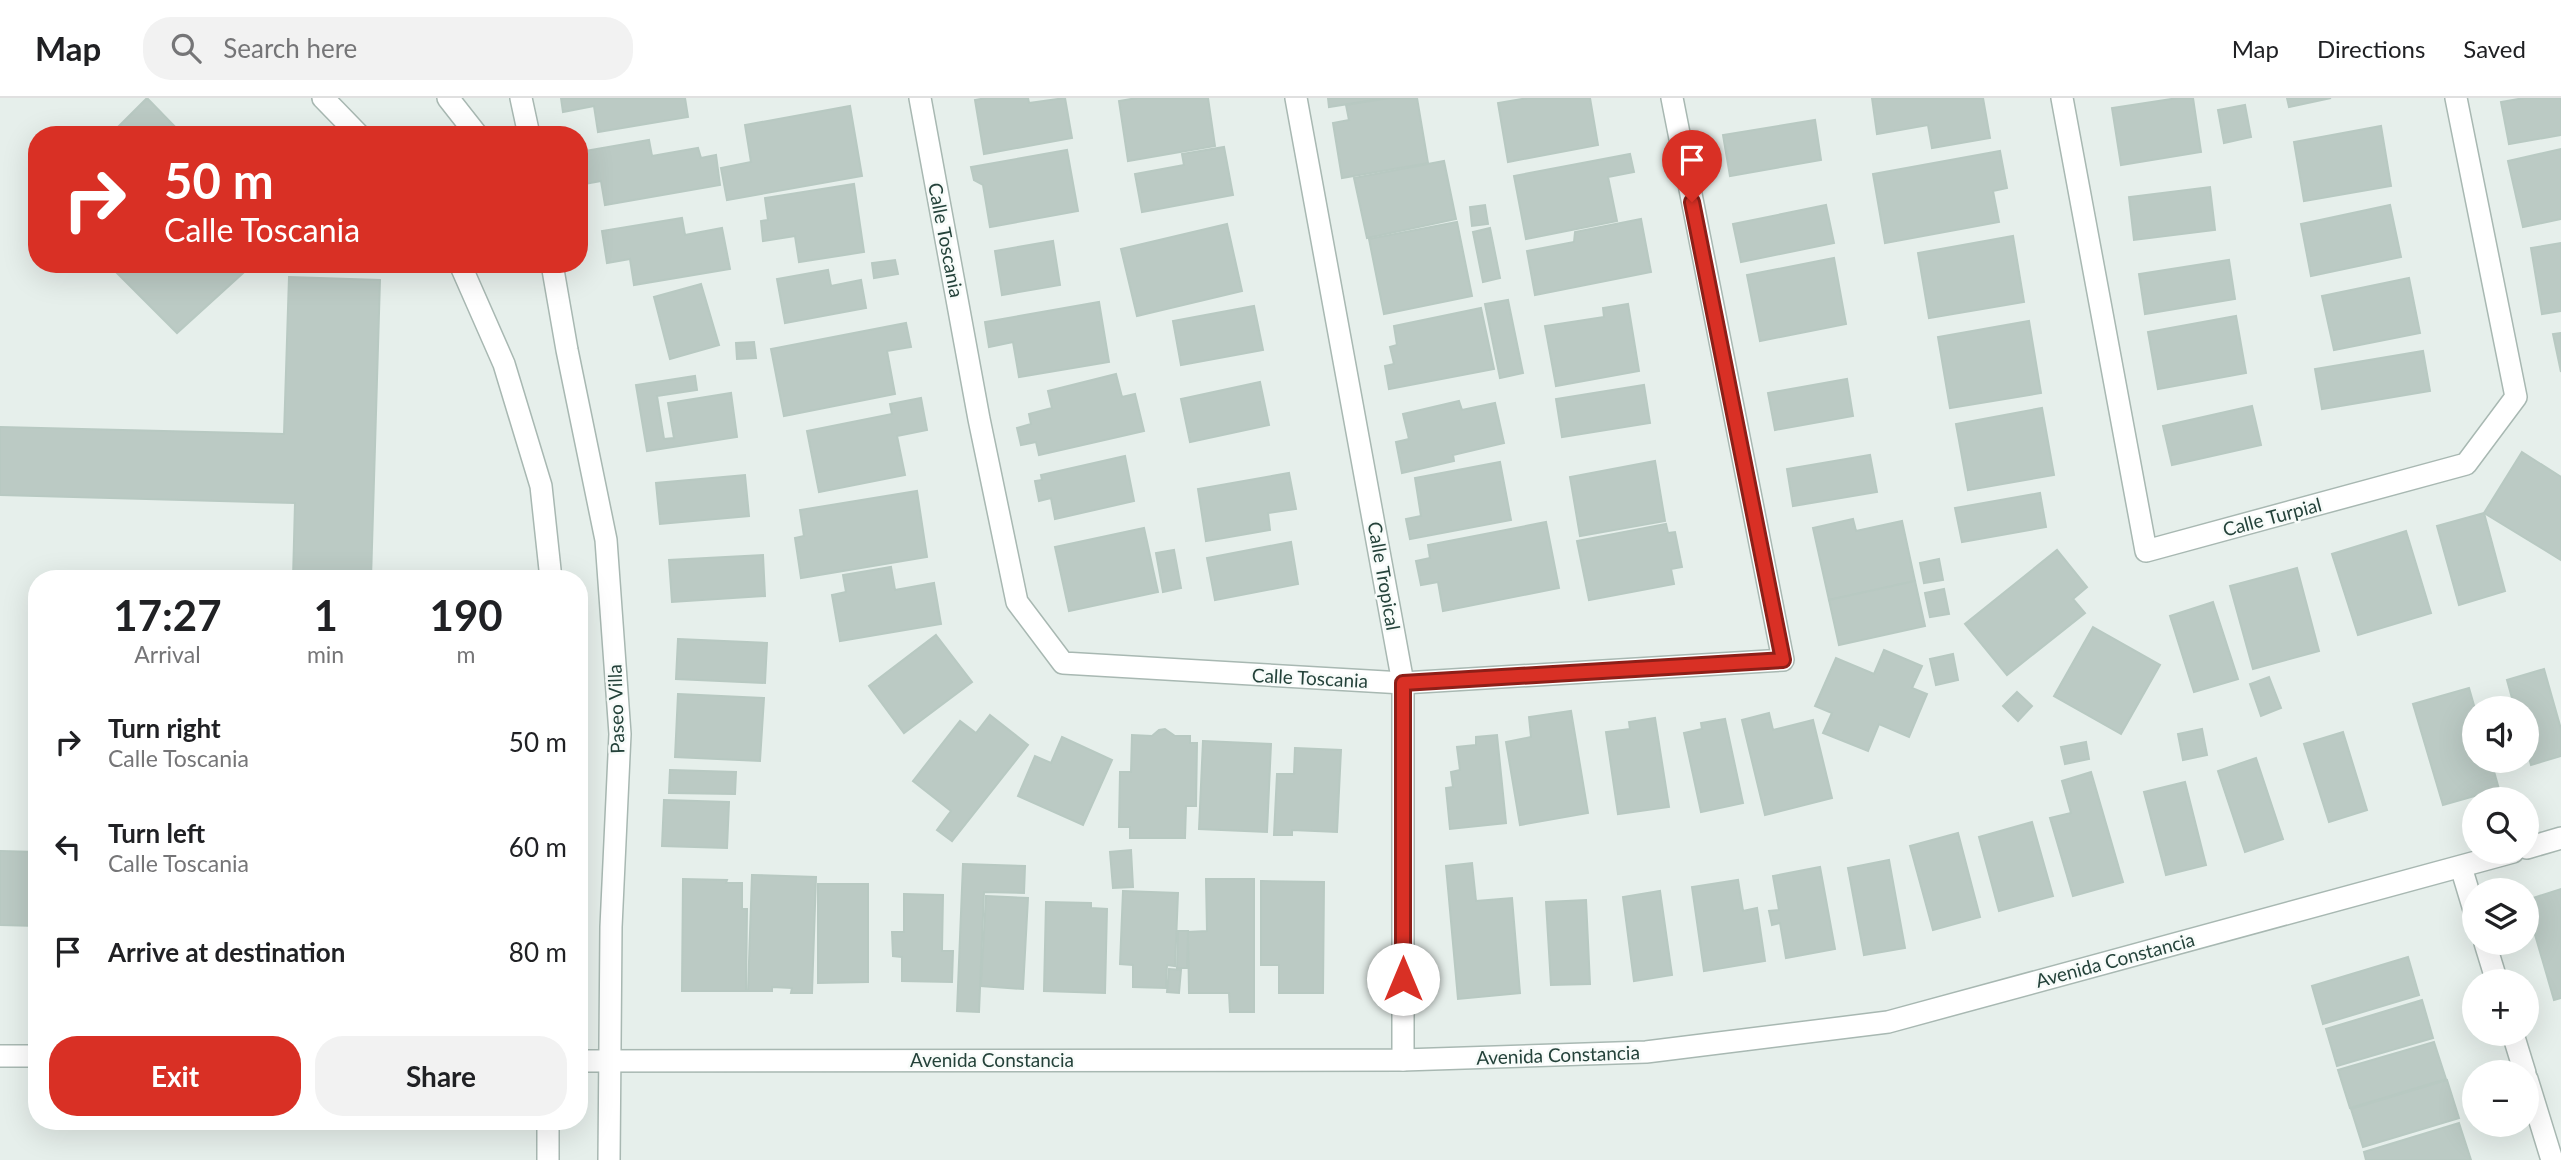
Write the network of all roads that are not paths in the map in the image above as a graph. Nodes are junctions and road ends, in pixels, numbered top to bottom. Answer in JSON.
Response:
{"nodes":[{"id":1,"x":323,"y":98,"type":"edge"},
{"id":2,"x":448,"y":98,"type":"edge"},
{"id":3,"x":521,"y":98,"type":"edge"},
{"id":4,"x":920,"y":98,"type":"edge"},
{"id":5,"x":1296,"y":98,"type":"edge"},
{"id":6,"x":1672,"y":98,"type":"edge"},
{"id":7,"x":2062,"y":98,"type":"edge"},
{"id":8,"x":2456,"y":98,"type":"edge"},
{"id":9,"x":350,"y":126,"type":"edge"},
{"id":10,"x":470,"y":126,"type":"edge"},
{"id":11,"x":527,"y":126,"type":"edge"},
{"id":12,"x":464,"y":273,"type":"edge"},
{"id":13,"x":553,"y":273,"type":"edge"},
{"id":14,"x":550,"y":570,"type":"edge"},
{"id":15,"x":1403,"y":683,"type":"junction"},
{"id":16,"x":2561,"y":838,"type":"edge"},
{"id":17,"x":2539,"y":844,"type":"edge"},
{"id":18,"x":2471,"y":864,"type":"edge"},
{"id":19,"x":2461,"y":867,"type":"junction"},
{"id":20,"x":2464,"y":878,"type":"edge"},
{"id":21,"x":0,"y":1056,"type":"edge"},
{"id":22,"x":28,"y":1056,"type":"edge"},
{"id":23,"x":610,"y":1059,"type":"junction"},
{"id":24,"x":588,"y":1060,"type":"edge"},
{"id":25,"x":1404,"y":1060,"type":"junction"},
{"id":26,"x":2539,"y":1118,"type":"edge"},
{"id":27,"x":548,"y":1130,"type":"edge"},
{"id":28,"x":548,"y":1160,"type":"edge"},
{"id":29,"x":610,"y":1160,"type":"edge"},
{"id":30,"x":2552,"y":1160,"type":"edge"}],
"edges":[{"from":1,"to":9,"type":"street"},
{"from":2,"to":10,"type":"street"},
{"from":3,"to":11,"type":"street"},
{"from":4,"to":15,"type":"street","name":"Calle Toscania"},
{"from":5,"to":15,"type":"street","name":"Calle Tropical"},
{"from":6,"to":15,"type":"street","name":"Calle Toscania"},
{"from":7,"to":8,"type":"street","name":"Calle Turpial"},
{"from":12,"to":14,"type":"street"},
{"from":13,"to":23,"type":"street","name":"Paseo Villa"},
{"from":15,"to":25,"type":"street","name":"Calle Tropical"},
{"from":16,"to":17,"type":"street"},
{"from":18,"to":19,"type":"street","name":"Avenida Constancia"},
{"from":19,"to":20,"type":"street"},
{"from":19,"to":25,"type":"street","name":"Avenida Constancia"},
{"from":21,"to":22,"type":"street"},
{"from":23,"to":24,"type":"street","name":"Avenida Constancia"},
{"from":23,"to":25,"type":"street","name":"Avenida Constancia"},
{"from":23,"to":29,"type":"street","name":"Paseo Villa"},
{"from":26,"to":30,"type":"street"},
{"from":27,"to":28,"type":"street"}]}
